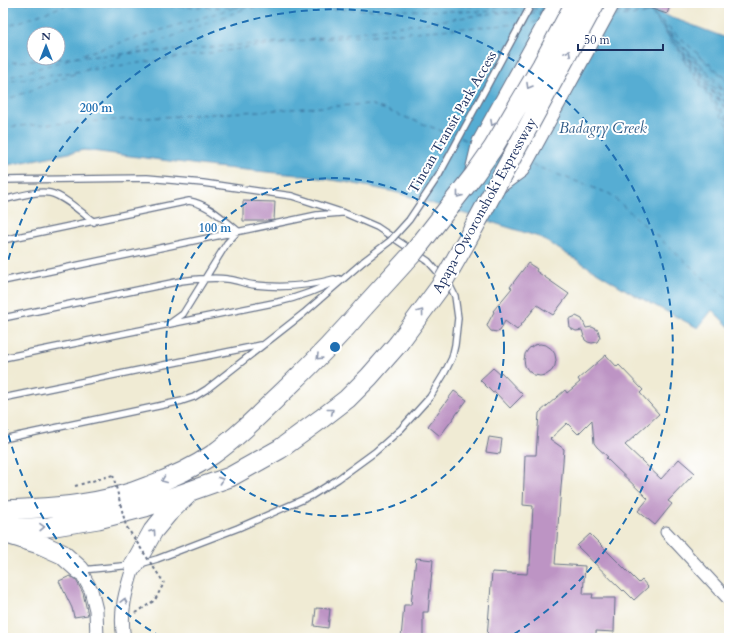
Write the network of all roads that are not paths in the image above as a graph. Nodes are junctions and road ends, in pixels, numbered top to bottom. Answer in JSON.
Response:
{"nodes":[{"id":1,"x":532,"y":3,"type":"edge"},
{"id":2,"x":559,"y":3,"type":"edge"},
{"id":3,"x":575,"y":3,"type":"edge"},
{"id":4,"x":595,"y":3,"type":"edge"},
{"id":5,"x":610,"y":3,"type":"edge"},
{"id":6,"x":474,"y":175,"type":"junction"},
{"id":7,"x":3,"y":180,"type":"edge"},
{"id":8,"x":498,"y":184,"type":"junction"},
{"id":9,"x":3,"y":200,"type":"edge"},
{"id":10,"x":347,"y":214,"type":"junction"},
{"id":11,"x":94,"y":222,"type":"junction"},
{"id":12,"x":238,"y":231,"type":"junction"},
{"id":13,"x":3,"y":240,"type":"edge"},
{"id":14,"x":348,"y":274,"type":"junction"},
{"id":15,"x":205,"y":279,"type":"junction"},
{"id":16,"x":3,"y":281,"type":"edge"},
{"id":17,"x":3,"y":318,"type":"edge"},
{"id":18,"x":169,"y":324,"type":"junction"},
{"id":19,"x":264,"y":344,"type":"junction"},
{"id":20,"x":3,"y":358,"type":"edge"},
{"id":21,"x":3,"y":398,"type":"edge"},
{"id":22,"x":3,"y":439,"type":"edge"},
{"id":23,"x":192,"y":491,"type":"junction"},
{"id":24,"x":3,"y":510,"type":"edge"},
{"id":25,"x":3,"y":529,"type":"edge"},
{"id":26,"x":666,"y":532,"type":"dead end"},
{"id":27,"x":3,"y":533,"type":"edge"},
{"id":28,"x":134,"y":565,"type":"junction"},
{"id":29,"x":80,"y":570,"type":"junction"},
{"id":30,"x":729,"y":600,"type":"edge"},
{"id":31,"x":97,"y":638,"type":"edge"},
{"id":32,"x":124,"y":638,"type":"edge"}],
"edges":[{"from":1,"to":14,"type":"lane","name":"Tincan Transit Park Access","bridge":true},
{"from":2,"to":6,"type":"highway","one_way":true},
{"from":3,"to":6,"type":"highway","name":"Apapa-Oworonshoki Expressway","one_way":true,"bridge":true},
{"from":8,"to":4,"type":"highway","name":"Apapa-Oworonshoki Expressway","one_way":true,"bridge":true},
{"from":5,"to":8,"type":"highway"},
{"from":6,"to":24,"type":"highway","name":"Apapa-Oworonshoki Expressway","one_way":true,"bridge":true},
{"from":7,"to":10,"type":"lane"},
{"from":23,"to":8,"type":"highway","name":"Apapa-Oworonshoki Expressway","one_way":true,"bridge":true},
{"from":9,"to":11,"type":"lane"},
{"from":10,"to":12,"type":"lane"},
{"from":10,"to":28,"type":"lane"},
{"from":11,"to":12,"type":"lane"},
{"from":11,"to":13,"type":"lane"},
{"from":12,"to":15,"type":"lane"},
{"from":12,"to":16,"type":"lane"},
{"from":14,"to":15,"type":"lane"},
{"from":14,"to":18,"type":"lane"},
{"from":14,"to":19,"type":"lane"},
{"from":15,"to":17,"type":"lane"},
{"from":15,"to":18,"type":"lane"},
{"from":18,"to":20,"type":"lane"},
{"from":19,"to":21,"type":"lane"},
{"from":19,"to":22,"type":"lane"},
{"from":25,"to":23,"type":"highway","name":"Apapa-Oworonshoki Expressway","one_way":true},
{"from":28,"to":23,"type":"highway","one_way":true},
{"from":26,"to":30,"type":"street"},
{"from":27,"to":29,"type":"highway"},
{"from":28,"to":29,"type":"lane"},
{"from":32,"to":28,"type":"street","one_way":true},
{"from":29,"to":31,"type":"street"}]}
